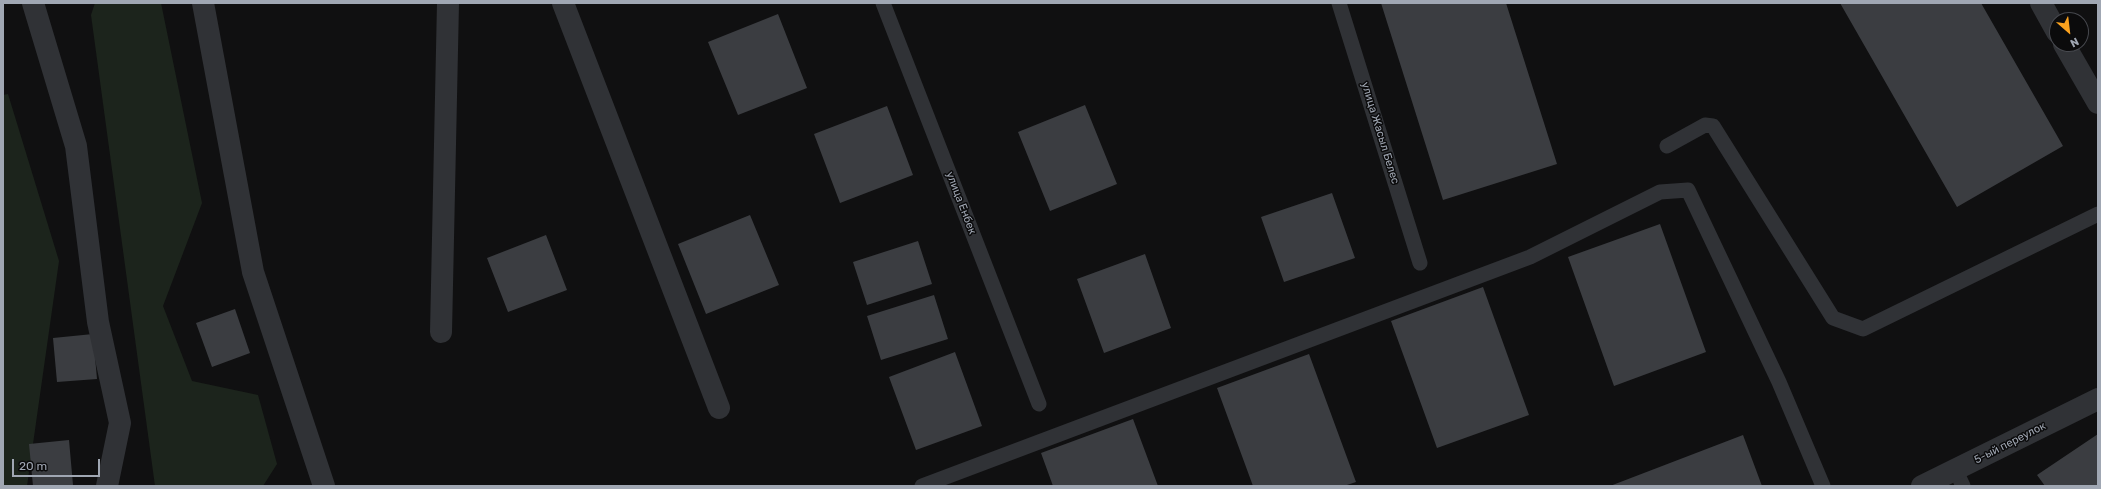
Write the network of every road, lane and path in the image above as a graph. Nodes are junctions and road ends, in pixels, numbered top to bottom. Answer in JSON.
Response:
{"nodes":[{"id":1,"x":33,"y":3,"type":"edge"},
{"id":2,"x":203,"y":3,"type":"edge"},
{"id":3,"x":448,"y":3,"type":"edge"},
{"id":4,"x":563,"y":3,"type":"edge"},
{"id":5,"x":883,"y":3,"type":"edge"},
{"id":6,"x":1339,"y":3,"type":"edge"},
{"id":7,"x":2041,"y":3,"type":"edge"},
{"id":8,"x":2049,"y":18,"type":"edge"},
{"id":9,"x":2069,"y":52,"type":"edge"},
{"id":10,"x":2098,"y":103,"type":"edge"},
{"id":11,"x":1667,"y":146,"type":"dead end"},
{"id":12,"x":2098,"y":214,"type":"edge"},
{"id":13,"x":1420,"y":263,"type":"dead end"},
{"id":14,"x":441,"y":332,"type":"dead end"},
{"id":15,"x":2098,"y":399,"type":"edge"},
{"id":16,"x":1038,"y":404,"type":"dead end"},
{"id":17,"x":719,"y":408,"type":"dead end"},
{"id":18,"x":1959,"y":478,"type":"edge"},
{"id":19,"x":107,"y":486,"type":"edge"},
{"id":20,"x":324,"y":486,"type":"edge"},
{"id":21,"x":922,"y":486,"type":"edge"},
{"id":22,"x":1823,"y":486,"type":"edge"},
{"id":23,"x":1922,"y":486,"type":"edge"}],
"edges":[{"from":1,"to":19,"type":"street"},
{"from":2,"to":20,"type":"street"},
{"from":3,"to":14,"type":"street"},
{"from":4,"to":17,"type":"street"},
{"from":5,"to":16,"type":"lane","name":"улица Енбек"},
{"from":6,"to":13,"type":"lane","name":"улица Жасыл Белес"},
{"from":7,"to":8,"type":"street"},
{"from":9,"to":10,"type":"street"},
{"from":11,"to":12,"type":"lane"},
{"from":15,"to":18,"type":"street","name":"5-ый переулок"},
{"from":18,"to":23,"type":"street","name":"5-ый переулок"},
{"from":21,"to":22,"type":"lane"}]}
